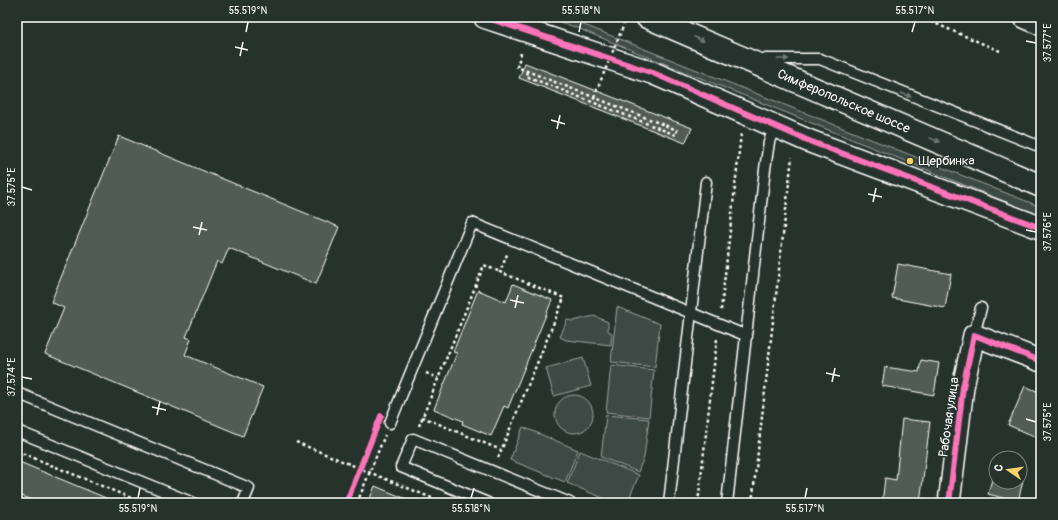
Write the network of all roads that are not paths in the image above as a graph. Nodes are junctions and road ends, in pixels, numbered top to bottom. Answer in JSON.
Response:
{"nodes":[{"id":1,"x":485,"y":17,"type":"edge"},
{"id":2,"x":647,"y":17,"type":"edge"},
{"id":3,"x":1025,"y":17,"type":"edge"},
{"id":4,"x":1041,"y":24,"type":"edge"},
{"id":5,"x":744,"y":59,"type":"junction"},
{"id":6,"x":775,"y":125,"type":"junction"},
{"id":7,"x":1041,"y":147,"type":"edge"},
{"id":8,"x":706,"y":182,"type":"dead end"},
{"id":9,"x":1041,"y":186,"type":"edge"},
{"id":10,"x":1041,"y":228,"type":"edge"},
{"id":11,"x":981,"y":308,"type":"dead end"},
{"id":12,"x":691,"y":313,"type":"junction"},
{"id":13,"x":974,"y":335,"type":"junction"},
{"id":14,"x":747,"y":336,"type":"junction"},
{"id":15,"x":1041,"y":361,"type":"edge"},
{"id":16,"x":17,"y":393,"type":"edge"},
{"id":17,"x":390,"y":423,"type":"road end"},
{"id":18,"x":17,"y":431,"type":"edge"},
{"id":19,"x":192,"y":503,"type":"edge"},
{"id":20,"x":243,"y":503,"type":"edge"},
{"id":21,"x":488,"y":503,"type":"edge"},
{"id":22,"x":570,"y":503,"type":"edge"},
{"id":23,"x":669,"y":503,"type":"edge"},
{"id":24,"x":727,"y":503,"type":"edge"},
{"id":25,"x":949,"y":503,"type":"edge"}],
"edges":[{"from":1,"to":6,"type":"street"},
{"from":2,"to":5,"type":"street","name":"Симферопольское шоссе","one_way":true},
{"from":3,"to":4,"type":"street"},
{"from":5,"to":7,"type":"lane","one_way":true},
{"from":5,"to":9,"type":"street","name":"Симферопольское шоссе","one_way":true},
{"from":6,"to":10,"type":"street"},
{"from":6,"to":14,"type":"lane"},
{"from":8,"to":12,"type":"lane"},
{"from":11,"to":13,"type":"lane"},
{"from":12,"to":14,"type":"lane"},
{"from":12,"to":17,"type":"lane"},
{"from":12,"to":23,"type":"lane"},
{"from":13,"to":15,"type":"street"},
{"from":13,"to":25,"type":"street","name":"Рабочая улица"},
{"from":14,"to":24,"type":"lane"},
{"from":16,"to":20,"type":"lane"},
{"from":18,"to":19,"type":"lane"},
{"from":21,"to":22,"type":"lane"}]}
